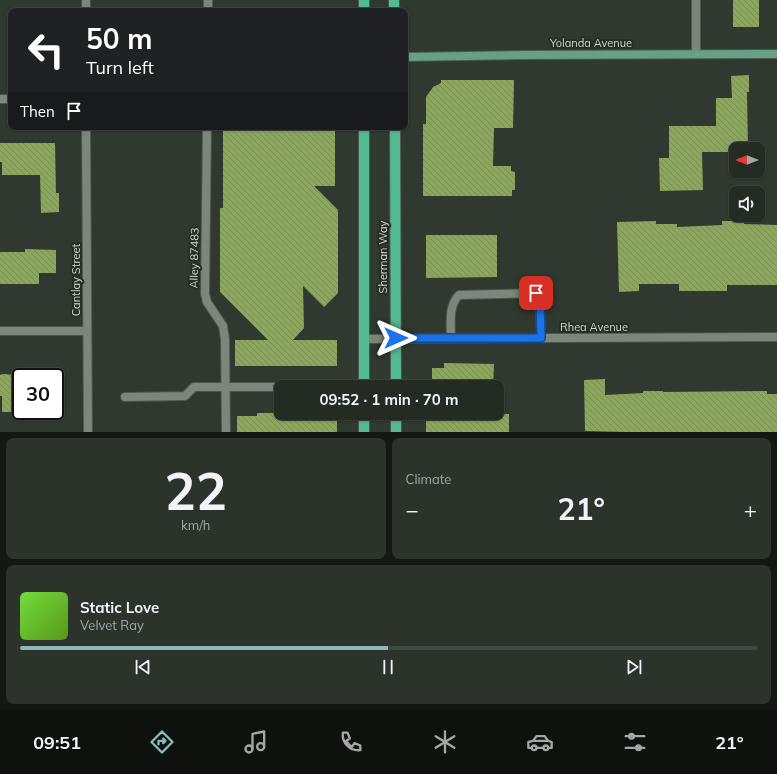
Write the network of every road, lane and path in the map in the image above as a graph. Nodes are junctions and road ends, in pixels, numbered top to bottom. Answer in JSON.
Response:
{"nodes":[{"id":1,"x":696,"y":0,"type":"edge"},
{"id":2,"x":696,"y":54,"type":"junction"},
{"id":3,"x":777,"y":54,"type":"edge"},
{"id":4,"x":408,"y":57,"type":"edge"},
{"id":5,"x":86,"y":130,"type":"edge"},
{"id":6,"x":207,"y":130,"type":"edge"},
{"id":7,"x":364,"y":130,"type":"edge"},
{"id":8,"x":394,"y":130,"type":"edge"},
{"id":9,"x":0,"y":331,"type":"edge"},
{"id":10,"x":87,"y":331,"type":"junction"},
{"id":11,"x":777,"y":337,"type":"edge"},
{"id":12,"x":396,"y":338,"type":"junction"},
{"id":13,"x":451,"y":338,"type":"junction"},
{"id":14,"x":541,"y":338,"type":"junction"},
{"id":15,"x":364,"y":339,"type":"junction"},
{"id":16,"x":364,"y":380,"type":"edge"},
{"id":17,"x":396,"y":380,"type":"edge"},
{"id":18,"x":226,"y":387,"type":"junction"},
{"id":19,"x":274,"y":387,"type":"edge"},
{"id":20,"x":125,"y":397,"type":"dead end"},
{"id":21,"x":364,"y":420,"type":"edge"},
{"id":22,"x":396,"y":420,"type":"edge"},
{"id":23,"x":88,"y":432,"type":"edge"},
{"id":24,"x":226,"y":432,"type":"edge"},
{"id":25,"x":364,"y":432,"type":"edge"},
{"id":26,"x":396,"y":432,"type":"edge"}],
"edges":[{"from":1,"to":2,"type":"street"},
{"from":2,"to":3,"type":"street","name":"Yolanda Avenue"},
{"from":2,"to":4,"type":"street","name":"Yolanda Avenue"},
{"from":5,"to":10,"type":"street","name":"Cantlay Street"},
{"from":6,"to":18,"type":"street","name":"Alley 87483"},
{"from":7,"to":15,"type":"main road","name":"Sherman Way"},
{"from":8,"to":12,"type":"main road","name":"Sherman Way"},
{"from":9,"to":10,"type":"street"},
{"from":10,"to":23,"type":"street","name":"Cantlay Street"},
{"from":11,"to":14,"type":"street","name":"Rhea Avenue"},
{"from":12,"to":13,"type":"street","name":"Rhea Avenue"},
{"from":12,"to":15,"type":"street","name":"Rhea Avenue"},
{"from":12,"to":17,"type":"main road","name":"Sherman Way"},
{"from":13,"to":14,"type":"street","name":"Rhea Avenue"},
{"from":13,"to":14,"type":"street"},
{"from":15,"to":16,"type":"main road","name":"Sherman Way"},
{"from":18,"to":19,"type":"street"},
{"from":18,"to":20,"type":"street"},
{"from":18,"to":24,"type":"street","name":"Alley 87483"},
{"from":21,"to":25,"type":"main road"},
{"from":22,"to":26,"type":"main road"}]}
